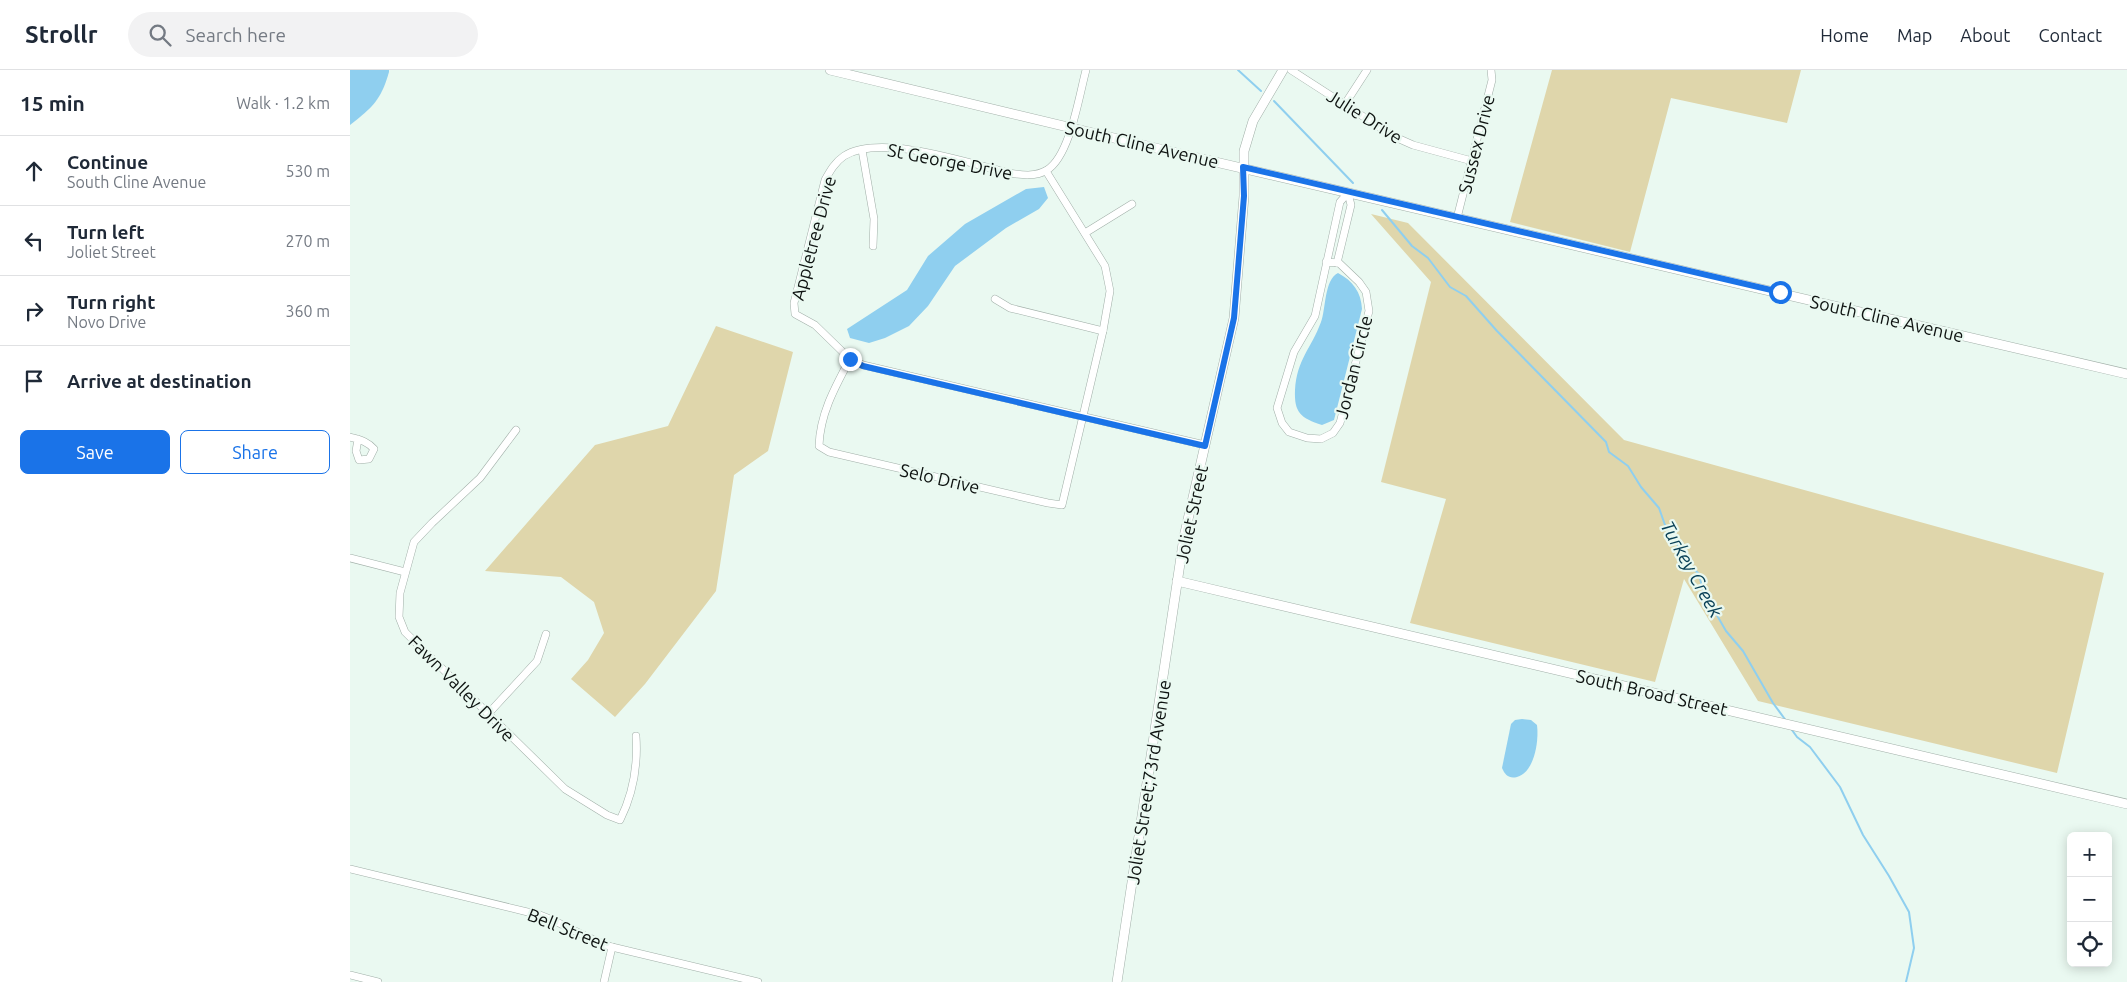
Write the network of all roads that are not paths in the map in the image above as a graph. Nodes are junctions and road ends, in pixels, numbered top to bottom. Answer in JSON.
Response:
{"nodes":[{"id":1,"x":830,"y":70,"type":"edge"},
{"id":2,"x":1086,"y":70,"type":"edge"},
{"id":3,"x":1283,"y":70,"type":"edge"},
{"id":4,"x":1292,"y":70,"type":"edge"},
{"id":5,"x":1367,"y":70,"type":"edge"},
{"id":6,"x":1491,"y":70,"type":"edge"},
{"id":7,"x":1345,"y":104,"type":"junction"},
{"id":8,"x":1071,"y":128,"type":"junction"},
{"id":9,"x":862,"y":150,"type":"junction"},
{"id":10,"x":1472,"y":161,"type":"junction"},
{"id":11,"x":1243,"y":167,"type":"junction"},
{"id":12,"x":1046,"y":171,"type":"junction"},
{"id":13,"x":1348,"y":193,"type":"junction"},
{"id":14,"x":1132,"y":204,"type":"dead end"},
{"id":15,"x":1457,"y":218,"type":"junction"},
{"id":16,"x":1085,"y":232,"type":"junction"},
{"id":17,"x":874,"y":246,"type":"dead end"},
{"id":18,"x":1326,"y":262,"type":"junction"},
{"id":19,"x":1337,"y":263,"type":"junction"},
{"id":20,"x":995,"y":299,"type":"dead end"},
{"id":21,"x":1103,"y":331,"type":"junction"},
{"id":22,"x":850,"y":359,"type":"junction"},
{"id":23,"x":2127,"y":374,"type":"edge"},
{"id":24,"x":1083,"y":417,"type":"junction"},
{"id":25,"x":516,"y":430,"type":"dead end"},
{"id":26,"x":350,"y":437,"type":"edge"},
{"id":27,"x":358,"y":439,"type":"dead end"},
{"id":28,"x":1205,"y":446,"type":"junction"},
{"id":29,"x":350,"y":558,"type":"edge"},
{"id":30,"x":405,"y":572,"type":"junction"},
{"id":31,"x":1177,"y":581,"type":"junction"},
{"id":32,"x":546,"y":634,"type":"dead end"},
{"id":33,"x":488,"y":714,"type":"junction"},
{"id":34,"x":636,"y":736,"type":"dead end"},
{"id":35,"x":2127,"y":804,"type":"edge"},
{"id":36,"x":350,"y":869,"type":"edge"},
{"id":37,"x":612,"y":947,"type":"junction"},
{"id":38,"x":350,"y":975,"type":"edge"},
{"id":39,"x":726,"y":978,"type":"edge"},
{"id":40,"x":378,"y":982,"type":"edge"},
{"id":41,"x":604,"y":982,"type":"edge"},
{"id":42,"x":758,"y":982,"type":"edge"},
{"id":43,"x":1117,"y":982,"type":"edge"}],
"edges":[{"from":1,"to":8,"type":"street","name":"South Cline Avenue"},
{"from":2,"to":8,"type":"street"},
{"from":3,"to":11,"type":"street","name":"Joliet Street"},
{"from":4,"to":7,"type":"street","name":"Julie Drive"},
{"from":5,"to":7,"type":"street"},
{"from":6,"to":10,"type":"street","name":"Sussex Drive"},
{"from":7,"to":10,"type":"street","name":"Julie Drive"},
{"from":8,"to":11,"type":"street","name":"South Cline Avenue"},
{"from":8,"to":12,"type":"street"},
{"from":9,"to":12,"type":"street","name":"St George Drive"},
{"from":9,"to":17,"type":"street"},
{"from":9,"to":22,"type":"street","name":"Appletree Drive"},
{"from":10,"to":15,"type":"street","name":"Sussex Drive"},
{"from":11,"to":13,"type":"street","name":"South Cline Avenue"},
{"from":11,"to":28,"type":"street","name":"Joliet Street"},
{"from":12,"to":16,"type":"street"},
{"from":13,"to":15,"type":"street","name":"South Cline Avenue"},
{"from":13,"to":18,"type":"street","name":"Jordan Circle"},
{"from":13,"to":19,"type":"street"},
{"from":14,"to":16,"type":"street"},
{"from":15,"to":23,"type":"street","name":"South Cline Avenue"},
{"from":16,"to":21,"type":"street"},
{"from":18,"to":19,"type":"street"},
{"from":18,"to":19,"type":"street","name":"Jordan Circle"},
{"from":20,"to":21,"type":"street"},
{"from":21,"to":24,"type":"street"},
{"from":22,"to":24,"type":"street"},
{"from":22,"to":24,"type":"street","name":"Selo Drive"},
{"from":24,"to":28,"type":"street"},
{"from":25,"to":30,"type":"street","name":"Fawn Valley Drive"},
{"from":26,"to":27,"type":"street"},
{"from":28,"to":31,"type":"street","name":"Joliet Street"},
{"from":29,"to":30,"type":"street"},
{"from":30,"to":33,"type":"street","name":"Fawn Valley Drive"},
{"from":31,"to":35,"type":"street","name":"South Broad Street"},
{"from":31,"to":43,"type":"street","name":"Joliet Street;73rd Avenue"},
{"from":32,"to":33,"type":"street"},
{"from":33,"to":34,"type":"street","name":"Fawn Valley Drive"},
{"from":36,"to":37,"type":"street","name":"Bell Street"},
{"from":37,"to":39,"type":"street","name":"Bell Street"},
{"from":37,"to":41,"type":"street"},
{"from":38,"to":40,"type":"street"},
{"from":39,"to":42,"type":"street","name":"Bell Street"}]}
